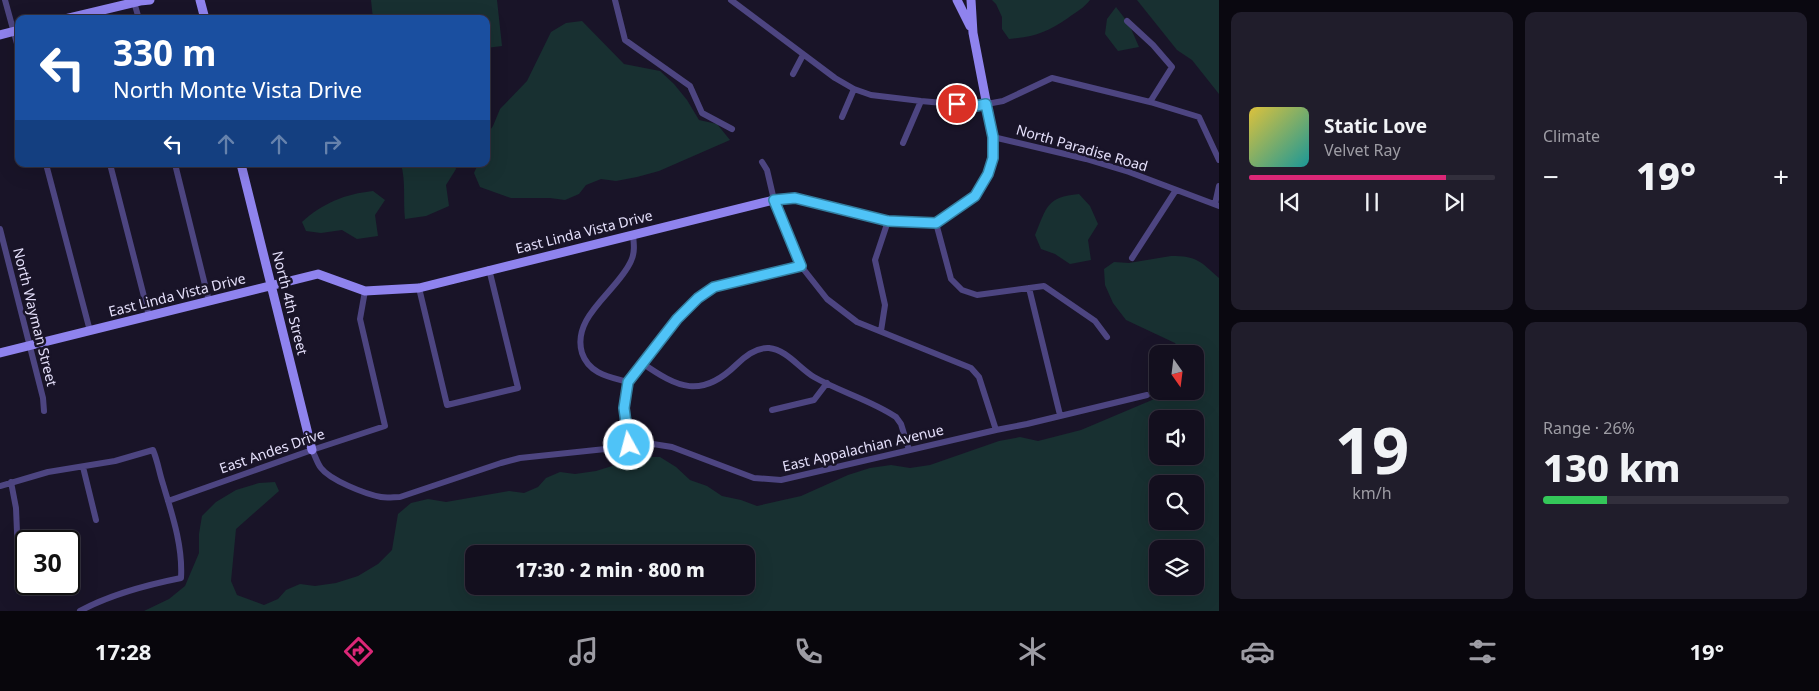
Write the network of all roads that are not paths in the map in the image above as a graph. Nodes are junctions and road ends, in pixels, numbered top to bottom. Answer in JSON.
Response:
{"nodes":[{"id":1,"x":5,"y":0,"type":"edge"},
{"id":2,"x":150,"y":0,"type":"edge"},
{"id":3,"x":200,"y":0,"type":"edge"},
{"id":4,"x":615,"y":0,"type":"edge"},
{"id":5,"x":731,"y":0,"type":"edge"},
{"id":6,"x":957,"y":0,"type":"edge"},
{"id":7,"x":971,"y":0,"type":"edge"},
{"id":8,"x":139,"y":1,"type":"edge"},
{"id":9,"x":82,"y":15,"type":"edge"},
{"id":10,"x":138,"y":15,"type":"edge"},
{"id":11,"x":203,"y":15,"type":"edge"},
{"id":12,"x":1127,"y":22,"type":"dead end"},
{"id":13,"x":15,"y":28,"type":"edge"},
{"id":14,"x":15,"y":31,"type":"edge"},
{"id":15,"x":973,"y":33,"type":"junction"},
{"id":16,"x":0,"y":35,"type":"edge"},
{"id":17,"x":803,"y":55,"type":"junction"},
{"id":18,"x":793,"y":74,"type":"dead end"},
{"id":19,"x":854,"y":89,"type":"junction"},
{"id":20,"x":921,"y":101,"type":"junction"},
{"id":21,"x":1150,"y":102,"type":"junction"},
{"id":22,"x":986,"y":104,"type":"junction"},
{"id":23,"x":842,"y":117,"type":"dead end"},
{"id":24,"x":732,"y":129,"type":"dead end"},
{"id":25,"x":993,"y":137,"type":"junction"},
{"id":26,"x":903,"y":143,"type":"dead end"},
{"id":27,"x":1219,"y":160,"type":"edge"},
{"id":28,"x":762,"y":162,"type":"dead end"},
{"id":29,"x":47,"y":167,"type":"edge"},
{"id":30,"x":111,"y":167,"type":"edge"},
{"id":31,"x":176,"y":167,"type":"edge"},
{"id":32,"x":242,"y":167,"type":"edge"},
{"id":33,"x":1219,"y":186,"type":"edge"},
{"id":34,"x":1176,"y":190,"type":"junction"},
{"id":35,"x":774,"y":200,"type":"junction"},
{"id":36,"x":1217,"y":205,"type":"edge"},
{"id":37,"x":888,"y":221,"type":"junction"},
{"id":38,"x":936,"y":223,"type":"junction"},
{"id":39,"x":0,"y":229,"type":"edge"},
{"id":40,"x":633,"y":235,"type":"junction"},
{"id":41,"x":1132,"y":258,"type":"dead end"},
{"id":42,"x":801,"y":266,"type":"junction"},
{"id":43,"x":489,"y":269,"type":"junction"},
{"id":44,"x":271,"y":285,"type":"junction"},
{"id":45,"x":419,"y":288,"type":"junction"},
{"id":46,"x":1029,"y":288,"type":"junction"},
{"id":47,"x":365,"y":291,"type":"junction"},
{"id":48,"x":209,"y":301,"type":"junction"},
{"id":49,"x":149,"y":316,"type":"junction"},
{"id":50,"x":90,"y":331,"type":"junction"},
{"id":51,"x":881,"y":331,"type":"junction"},
{"id":52,"x":1107,"y":337,"type":"dead end"},
{"id":53,"x":30,"y":346,"type":"junction"},
{"id":54,"x":0,"y":353,"type":"edge"},
{"id":55,"x":642,"y":362,"type":"junction"},
{"id":56,"x":628,"y":382,"type":"junction"},
{"id":57,"x":827,"y":383,"type":"junction"},
{"id":58,"x":1147,"y":394,"type":"dead end"},
{"id":59,"x":772,"y":410,"type":"dead end"},
{"id":60,"x":44,"y":411,"type":"dead end"},
{"id":61,"x":1060,"y":415,"type":"junction"},
{"id":62,"x":996,"y":430,"type":"junction"},
{"id":63,"x":629,"y":445,"type":"junction"},
{"id":64,"x":312,"y":450,"type":"junction"},
{"id":65,"x":909,"y":450,"type":"junction"},
{"id":66,"x":83,"y":467,"type":"junction"},
{"id":67,"x":10,"y":482,"type":"junction"},
{"id":68,"x":0,"y":486,"type":"edge"},
{"id":69,"x":168,"y":501,"type":"junction"},
{"id":70,"x":96,"y":520,"type":"dead end"},
{"id":71,"x":17,"y":530,"type":"edge"},
{"id":72,"x":80,"y":611,"type":"edge"}],
"edges":[{"from":1,"to":13,"type":"street"},
{"from":2,"to":8,"type":"street"},
{"from":3,"to":11,"type":"street"},
{"from":4,"to":24,"type":"street"},
{"from":5,"to":17,"type":"street"},
{"from":6,"to":15,"type":"street"},
{"from":7,"to":15,"type":"street"},
{"from":8,"to":9,"type":"street"},
{"from":8,"to":10,"type":"street"},
{"from":12,"to":21,"type":"street"},
{"from":14,"to":16,"type":"street"},
{"from":15,"to":22,"type":"street"},
{"from":17,"to":18,"type":"street"},
{"from":17,"to":19,"type":"street"},
{"from":19,"to":20,"type":"street"},
{"from":19,"to":23,"type":"street"},
{"from":20,"to":22,"type":"street"},
{"from":20,"to":26,"type":"street"},
{"from":21,"to":22,"type":"street"},
{"from":21,"to":27,"type":"street"},
{"from":22,"to":25,"type":"street"},
{"from":25,"to":34,"type":"street","name":"North Paradise Road"},
{"from":25,"to":38,"type":"street"},
{"from":28,"to":35,"type":"street"},
{"from":29,"to":50,"type":"street"},
{"from":30,"to":49,"type":"street"},
{"from":31,"to":48,"type":"street"},
{"from":32,"to":44,"type":"street","name":"North 4th Street"},
{"from":33,"to":36,"type":"street"},
{"from":34,"to":36,"type":"street","name":"North Paradise Road"},
{"from":34,"to":41,"type":"street"},
{"from":35,"to":37,"type":"street","name":"East Linda Vista Drive"},
{"from":35,"to":40,"type":"street","name":"East Linda Vista Drive"},
{"from":35,"to":42,"type":"street"},
{"from":37,"to":38,"type":"street","name":"East Linda Vista Drive"},
{"from":37,"to":51,"type":"street"},
{"from":38,"to":46,"type":"street"},
{"from":39,"to":53,"type":"street","name":"North Wayman Street"},
{"from":40,"to":43,"type":"street","name":"East Linda Vista Drive"},
{"from":40,"to":56,"type":"street"},
{"from":42,"to":51,"type":"street"},
{"from":42,"to":55,"type":"street"},
{"from":43,"to":45,"type":"street","name":"East Linda Vista Drive"},
{"from":43,"to":45,"type":"street"},
{"from":44,"to":47,"type":"street","name":"East Linda Vista Drive"},
{"from":44,"to":48,"type":"street","name":"East Linda Vista Drive"},
{"from":44,"to":64,"type":"street","name":"North 4th Street"},
{"from":45,"to":47,"type":"street","name":"East Linda Vista Drive"},
{"from":46,"to":52,"type":"street"},
{"from":46,"to":61,"type":"street"},
{"from":47,"to":64,"type":"street","name":"East Andes Drive"},
{"from":48,"to":49,"type":"street","name":"East Linda Vista Drive"},
{"from":49,"to":50,"type":"street","name":"East Linda Vista Drive"},
{"from":50,"to":53,"type":"street","name":"East Linda Vista Drive"},
{"from":51,"to":62,"type":"street"},
{"from":53,"to":54,"type":"street","name":"East Linda Vista Drive"},
{"from":53,"to":60,"type":"street","name":"North Wayman Street"},
{"from":55,"to":56,"type":"street"},
{"from":55,"to":57,"type":"street"},
{"from":56,"to":63,"type":"street"},
{"from":57,"to":59,"type":"street"},
{"from":57,"to":65,"type":"street"},
{"from":58,"to":61,"type":"street","name":"East Appalachian Avenue"},
{"from":61,"to":62,"type":"street","name":"East Appalachian Avenue"},
{"from":62,"to":65,"type":"street","name":"East Appalachian Avenue"},
{"from":63,"to":64,"type":"street","name":"East Appalachian Avenue"},
{"from":63,"to":65,"type":"street","name":"East Appalachian Avenue"},
{"from":64,"to":69,"type":"street","name":"East Andes Drive"},
{"from":66,"to":67,"type":"street"},
{"from":66,"to":69,"type":"street"},
{"from":66,"to":70,"type":"street"},
{"from":67,"to":68,"type":"street"},
{"from":67,"to":71,"type":"street"},
{"from":69,"to":72,"type":"street"}]}
